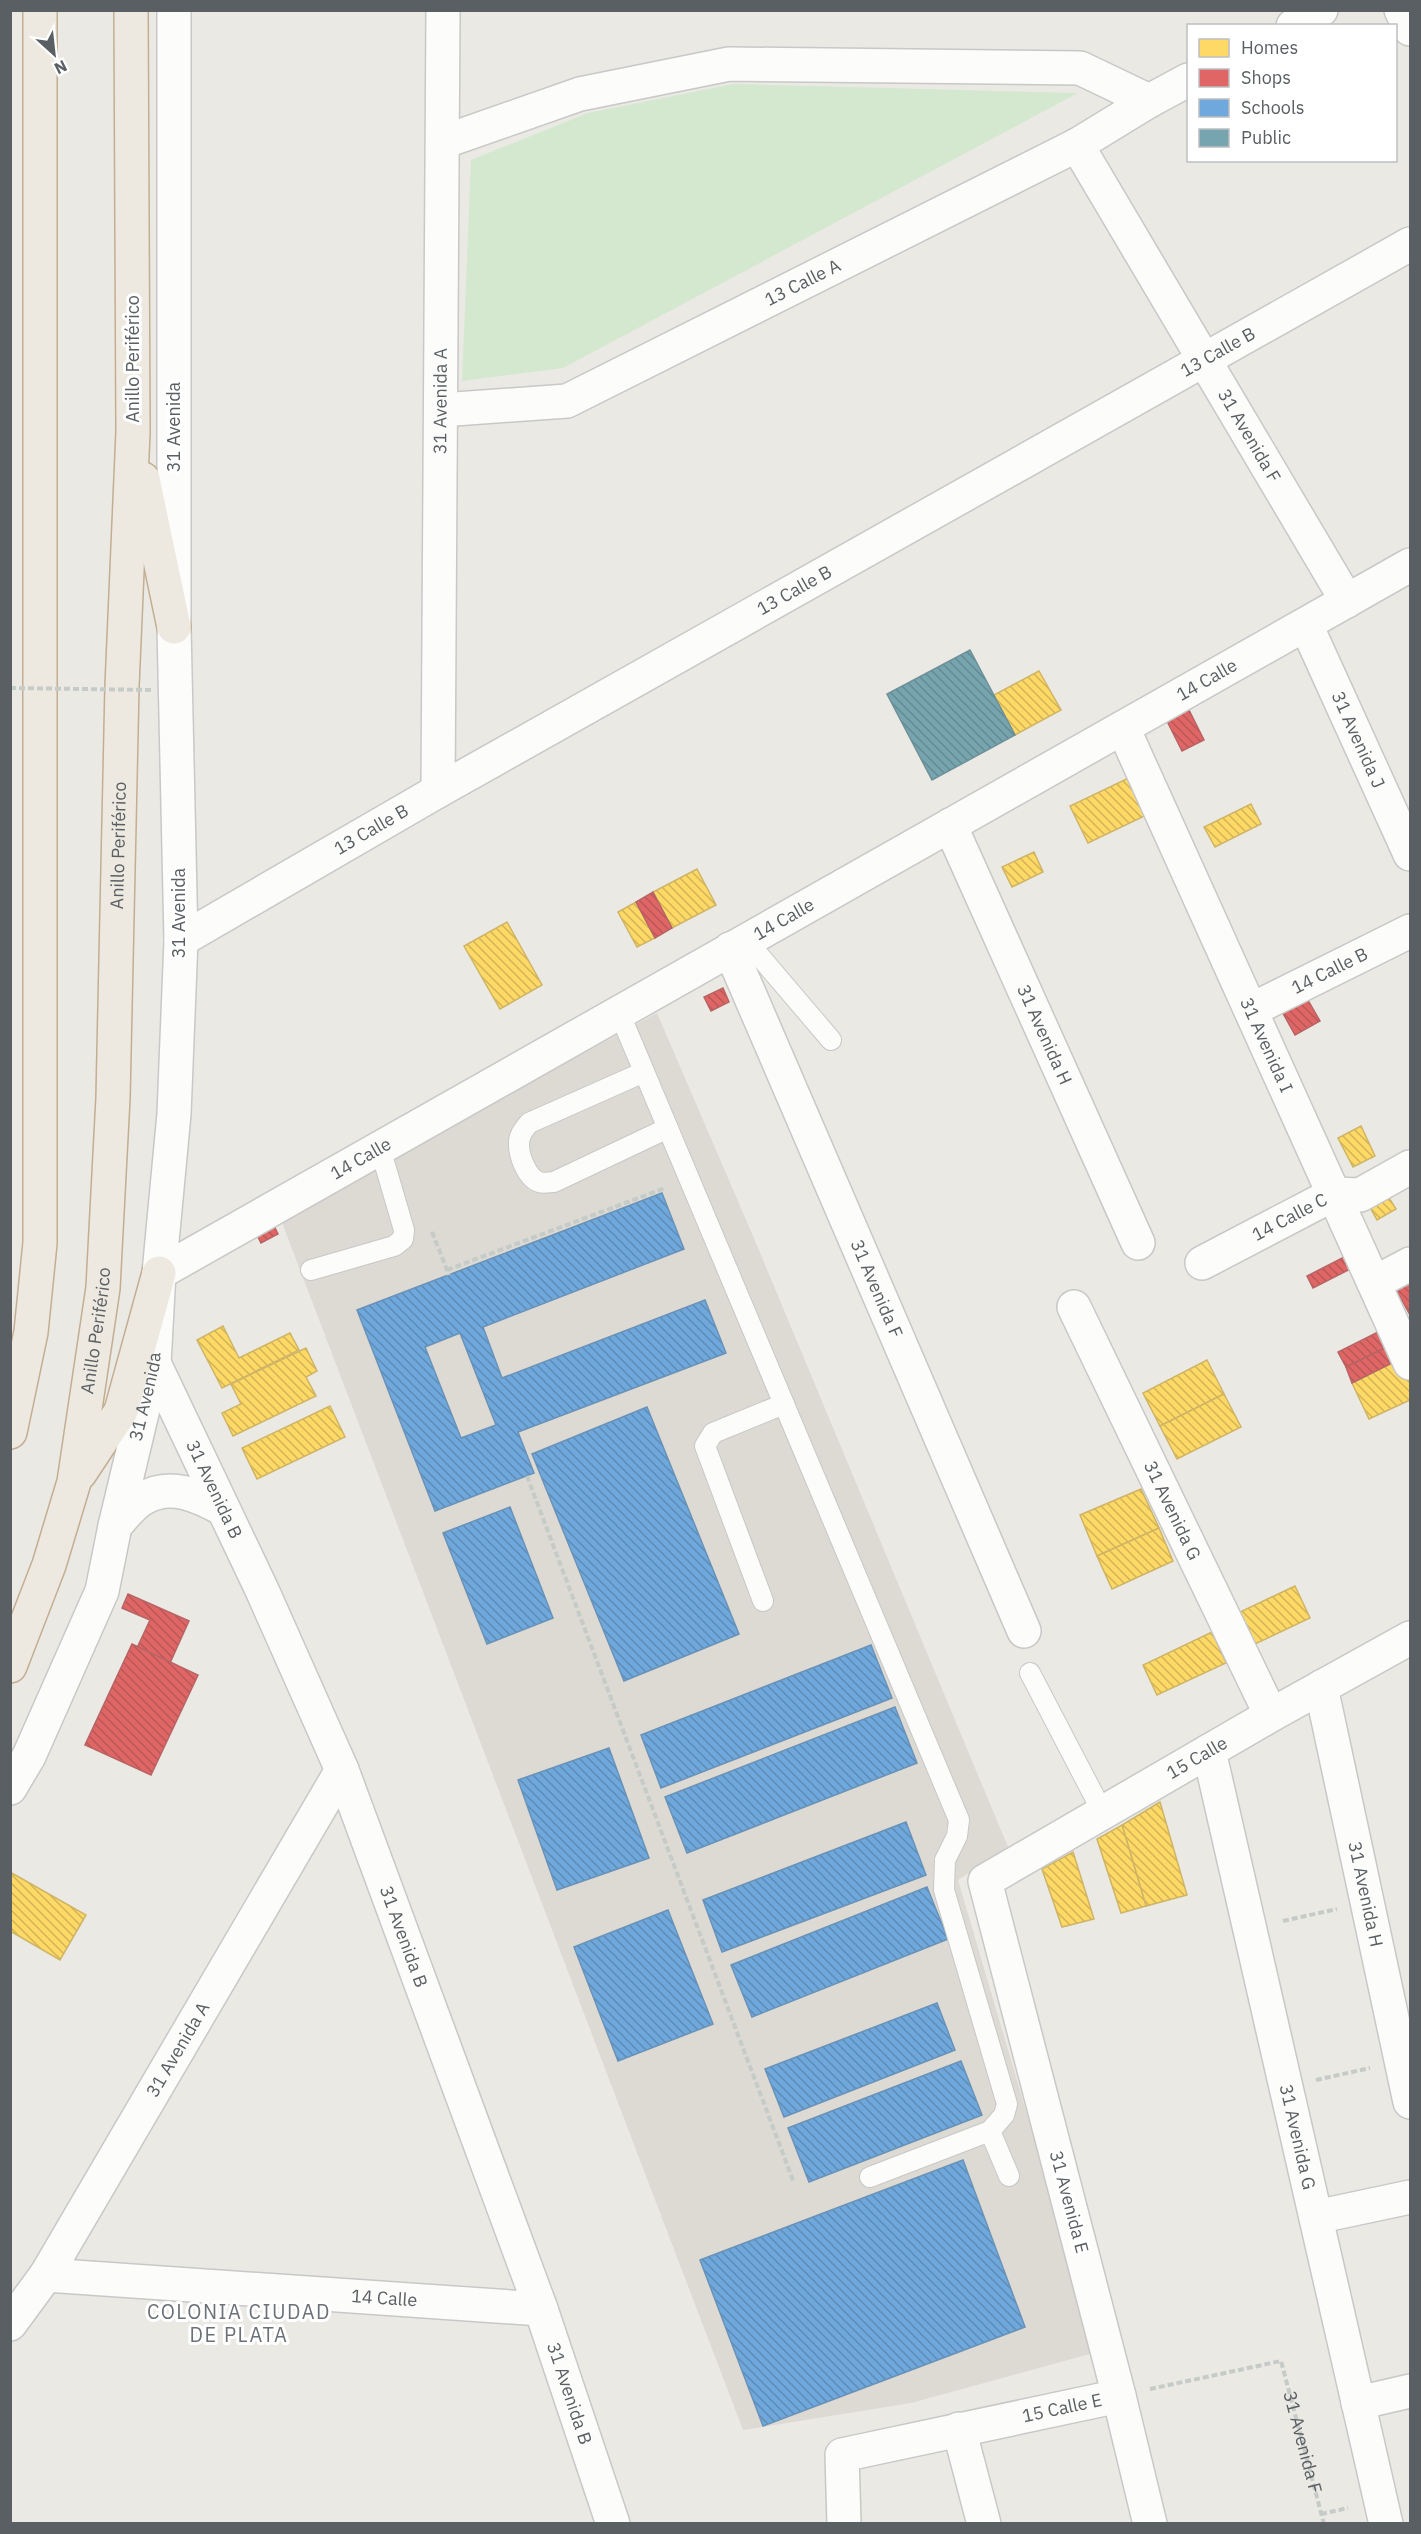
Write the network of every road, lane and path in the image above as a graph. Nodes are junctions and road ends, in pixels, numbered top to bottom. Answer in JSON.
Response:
{"nodes":[{"id":1,"x":40,"y":10,"type":"edge"},
{"id":2,"x":131,"y":10,"type":"edge"},
{"id":3,"x":174,"y":10,"type":"edge"},
{"id":4,"x":443,"y":10,"type":"edge"},
{"id":5,"x":1321,"y":10,"type":"edge"},
{"id":6,"x":1401,"y":10,"type":"edge"},
{"id":7,"x":1296,"y":24,"type":"edge"},
{"id":8,"x":1410,"y":29,"type":"edge"},
{"id":9,"x":1187,"y":81,"type":"edge"},
{"id":10,"x":1149,"y":101,"type":"junction"},
{"id":11,"x":443,"y":142,"type":"junction"},
{"id":12,"x":1077,"y":145,"type":"junction"},
{"id":13,"x":1410,"y":244,"type":"edge"},
{"id":14,"x":1205,"y":360,"type":"junction"},
{"id":15,"x":441,"y":410,"type":"junction"},
{"id":16,"x":133,"y":432,"type":"junction"},
{"id":17,"x":1410,"y":565,"type":"edge"},
{"id":18,"x":1347,"y":601,"type":"junction"},
{"id":19,"x":1305,"y":624,"type":"junction"},
{"id":20,"x":174,"y":627,"type":"junction"},
{"id":21,"x":10,"y":688,"type":"edge"},
{"id":22,"x":154,"y":690,"type":"dead end"},
{"id":23,"x":1123,"y":728,"type":"junction"},
{"id":24,"x":438,"y":791,"type":"junction"},
{"id":25,"x":950,"y":825,"type":"junction"},
{"id":26,"x":1410,"y":854,"type":"edge"},
{"id":27,"x":1410,"y":931,"type":"edge"},
{"id":28,"x":181,"y":940,"type":"junction"},
{"id":29,"x":738,"y":944,"type":"junction"},
{"id":30,"x":1251,"y":1010,"type":"junction"},
{"id":31,"x":619,"y":1012,"type":"junction"},
{"id":32,"x":831,"y":1040,"type":"dead end"},
{"id":33,"x":644,"y":1072,"type":"junction"},
{"id":34,"x":668,"y":1128,"type":"junction"},
{"id":35,"x":380,"y":1148,"type":"junction"},
{"id":36,"x":1410,"y":1167,"type":"edge"},
{"id":37,"x":690,"y":1179,"type":"junction"},
{"id":38,"x":1334,"y":1194,"type":"junction"},
{"id":39,"x":1138,"y":1243,"type":"dead end"},
{"id":40,"x":1202,"y":1263,"type":"dead end"},
{"id":41,"x":1410,"y":1264,"type":"edge"},
{"id":42,"x":311,"y":1270,"type":"dead end"},
{"id":43,"x":447,"y":1270,"type":"dead end"},
{"id":44,"x":159,"y":1273,"type":"junction"},
{"id":45,"x":1374,"y":1283,"type":"junction"},
{"id":46,"x":1074,"y":1307,"type":"dead end"},
{"id":47,"x":1410,"y":1363,"type":"edge"},
{"id":48,"x":154,"y":1364,"type":"junction"},
{"id":49,"x":784,"y":1404,"type":"junction"},
{"id":50,"x":10,"y":1432,"type":"edge"},
{"id":51,"x":527,"y":1476,"type":"dead end"},
{"id":52,"x":74,"y":1482,"type":"junction"},
{"id":53,"x":223,"y":1509,"type":"junction"},
{"id":54,"x":115,"y":1526,"type":"junction"},
{"id":55,"x":763,"y":1601,"type":"dead end"},
{"id":56,"x":1024,"y":1631,"type":"dead end"},
{"id":57,"x":1410,"y":1638,"type":"edge"},
{"id":58,"x":10,"y":1666,"type":"edge"},
{"id":59,"x":1030,"y":1673,"type":"dead end"},
{"id":60,"x":1321,"y":1687,"type":"junction"},
{"id":61,"x":1271,"y":1715,"type":"junction"},
{"id":62,"x":1209,"y":1752,"type":"junction"},
{"id":63,"x":342,"y":1770,"type":"junction"},
{"id":64,"x":10,"y":1788,"type":"edge"},
{"id":65,"x":1103,"y":1813,"type":"junction"},
{"id":66,"x":985,"y":1881,"type":"joint"},
{"id":67,"x":1367,"y":1902,"type":"junction"},
{"id":68,"x":1250,"y":1929,"type":"junction"},
{"id":69,"x":1402,"y":2061,"type":"junction"},
{"id":70,"x":1286,"y":2086,"type":"junction"},
{"id":71,"x":1410,"y":2102,"type":"edge"},
{"id":72,"x":990,"y":2131,"type":"junction"},
{"id":73,"x":1009,"y":2176,"type":"dead end"},
{"id":74,"x":870,"y":2177,"type":"dead end"},
{"id":75,"x":794,"y":2183,"type":"dead end"},
{"id":76,"x":1410,"y":2197,"type":"edge"},
{"id":77,"x":1316,"y":2217,"type":"junction"},
{"id":78,"x":46,"y":2275,"type":"junction"},
{"id":79,"x":541,"y":2309,"type":"junction"},
{"id":80,"x":10,"y":2324,"type":"edge"},
{"id":81,"x":1281,"y":2361,"type":"joint"},
{"id":82,"x":1410,"y":2391,"type":"edge"},
{"id":83,"x":1119,"y":2396,"type":"junction"},
{"id":84,"x":1358,"y":2403,"type":"junction"},
{"id":85,"x":958,"y":2429,"type":"junction"},
{"id":86,"x":613,"y":2523,"type":"edge"},
{"id":87,"x":844,"y":2523,"type":"edge"},
{"id":88,"x":984,"y":2523,"type":"edge"},
{"id":89,"x":1150,"y":2523,"type":"edge"},
{"id":90,"x":1324,"y":2523,"type":"edge"},
{"id":91,"x":1386,"y":2523,"type":"edge"}],
"edges":[{"from":1,"to":50,"type":"highway"},
{"from":2,"to":16,"type":"highway","name":"Anillo Periférico"},
{"from":3,"to":20,"type":"street","name":"31 Avenida"},
{"from":4,"to":11,"type":"street","name":"31 Avenida A"},
{"from":5,"to":7,"type":"street"},
{"from":6,"to":8,"type":"street"},
{"from":9,"to":10,"type":"street","name":"13 Calle A"},
{"from":10,"to":11,"type":"street"},
{"from":10,"to":12,"type":"street","name":"13 Calle A"},
{"from":11,"to":15,"type":"street","name":"31 Avenida A"},
{"from":12,"to":14,"type":"street","name":"31 Avenida F"},
{"from":12,"to":15,"type":"street","name":"13 Calle A"},
{"from":13,"to":14,"type":"street","name":"13 Calle B"},
{"from":14,"to":18,"type":"street","name":"31 Avenida F"},
{"from":14,"to":24,"type":"street","name":"13 Calle B"},
{"from":15,"to":24,"type":"street","name":"31 Avenida A"},
{"from":16,"to":20,"type":"highway"},
{"from":16,"to":52,"type":"highway","name":"Anillo Periférico"},
{"from":17,"to":18,"type":"street","name":"14 Calle"},
{"from":18,"to":19,"type":"street","name":"14 Calle"},
{"from":19,"to":23,"type":"street","name":"14 Calle"},
{"from":19,"to":26,"type":"street","name":"31 Avenida J"},
{"from":20,"to":28,"type":"street","name":"31 Avenida"},
{"from":21,"to":22,"type":"path","bridge":true},
{"from":23,"to":25,"type":"street","name":"14 Calle"},
{"from":23,"to":30,"type":"street","name":"31 Avenida I"},
{"from":24,"to":28,"type":"street","name":"13 Calle B"},
{"from":25,"to":29,"type":"street","name":"14 Calle"},
{"from":25,"to":39,"type":"street","name":"31 Avenida H"},
{"from":27,"to":30,"type":"street","name":"14 Calle B"},
{"from":28,"to":44,"type":"street","name":"31 Avenida"},
{"from":29,"to":31,"type":"street","name":"14 Calle"},
{"from":29,"to":32,"type":"lane"},
{"from":29,"to":56,"type":"street","name":"31 Avenida F"},
{"from":30,"to":38,"type":"street","name":"31 Avenida I"},
{"from":31,"to":33,"type":"lane"},
{"from":31,"to":35,"type":"street","name":"14 Calle"},
{"from":33,"to":34,"type":"lane"},
{"from":33,"to":34,"type":"lane"},
{"from":34,"to":37,"type":"lane"},
{"from":35,"to":42,"type":"lane"},
{"from":35,"to":44,"type":"street","name":"14 Calle"},
{"from":36,"to":38,"type":"street","name":"14 Calle C"},
{"from":37,"to":43,"type":"path"},
{"from":37,"to":49,"type":"lane"},
{"from":38,"to":40,"type":"street","name":"14 Calle C"},
{"from":38,"to":45,"type":"street","name":"31 Avenida I"},
{"from":41,"to":45,"type":"street"},
{"from":44,"to":48,"type":"street","name":"31 Avenida"},
{"from":44,"to":52,"type":"highway"},
{"from":45,"to":47,"type":"street","name":"31 Avenida I"},
{"from":46,"to":61,"type":"street","name":"31 Avenida G"},
{"from":48,"to":53,"type":"street","name":"31 Avenida B"},
{"from":48,"to":54,"type":"street","name":"31 Avenida"},
{"from":49,"to":55,"type":"lane"},
{"from":49,"to":72,"type":"lane"},
{"from":51,"to":75,"type":"path"},
{"from":52,"to":58,"type":"highway","name":"Anillo Periférico"},
{"from":53,"to":54,"type":"street"},
{"from":53,"to":63,"type":"street","name":"31 Avenida B"},
{"from":54,"to":64,"type":"street","name":"31 Avenida"},
{"from":57,"to":60,"type":"street","name":"15 Calle"},
{"from":59,"to":65,"type":"lane"},
{"from":60,"to":61,"type":"street","name":"15 Calle"},
{"from":60,"to":67,"type":"street","name":"31 Avenida H"},
{"from":61,"to":62,"type":"street","name":"15 Calle"},
{"from":62,"to":65,"type":"street","name":"15 Calle"},
{"from":62,"to":68,"type":"street","name":"31 Avenida G"},
{"from":63,"to":78,"type":"street","name":"31 Avenida A"},
{"from":63,"to":79,"type":"street","name":"31 Avenida B"},
{"from":65,"to":66,"type":"street","name":"15 Calle"},
{"from":66,"to":83,"type":"street","name":"31 Avenida E"},
{"from":67,"to":68,"type":"path"},
{"from":67,"to":69,"type":"street","name":"31 Avenida H"},
{"from":68,"to":70,"type":"street","name":"31 Avenida G"},
{"from":69,"to":70,"type":"path"},
{"from":69,"to":71,"type":"street","name":"31 Avenida H"},
{"from":70,"to":77,"type":"street","name":"31 Avenida G"},
{"from":72,"to":73,"type":"lane"},
{"from":72,"to":74,"type":"lane"},
{"from":76,"to":77,"type":"street"},
{"from":77,"to":84,"type":"street","name":"31 Avenida G"},
{"from":78,"to":79,"type":"street","name":"14 Calle"},
{"from":78,"to":80,"type":"street","name":"31 Avenida A"},
{"from":79,"to":86,"type":"street","name":"31 Avenida B"},
{"from":81,"to":83,"type":"path","name":"15 Calle E"},
{"from":81,"to":90,"type":"path","name":"31 Avenida F"},
{"from":82,"to":84,"type":"street"},
{"from":83,"to":85,"type":"street","name":"15 Calle E"},
{"from":83,"to":89,"type":"street","name":"31 Avenida E"},
{"from":84,"to":91,"type":"street","name":"31 Avenida G"},
{"from":85,"to":87,"type":"street","name":"15 Calle E"},
{"from":85,"to":88,"type":"street"}]}
